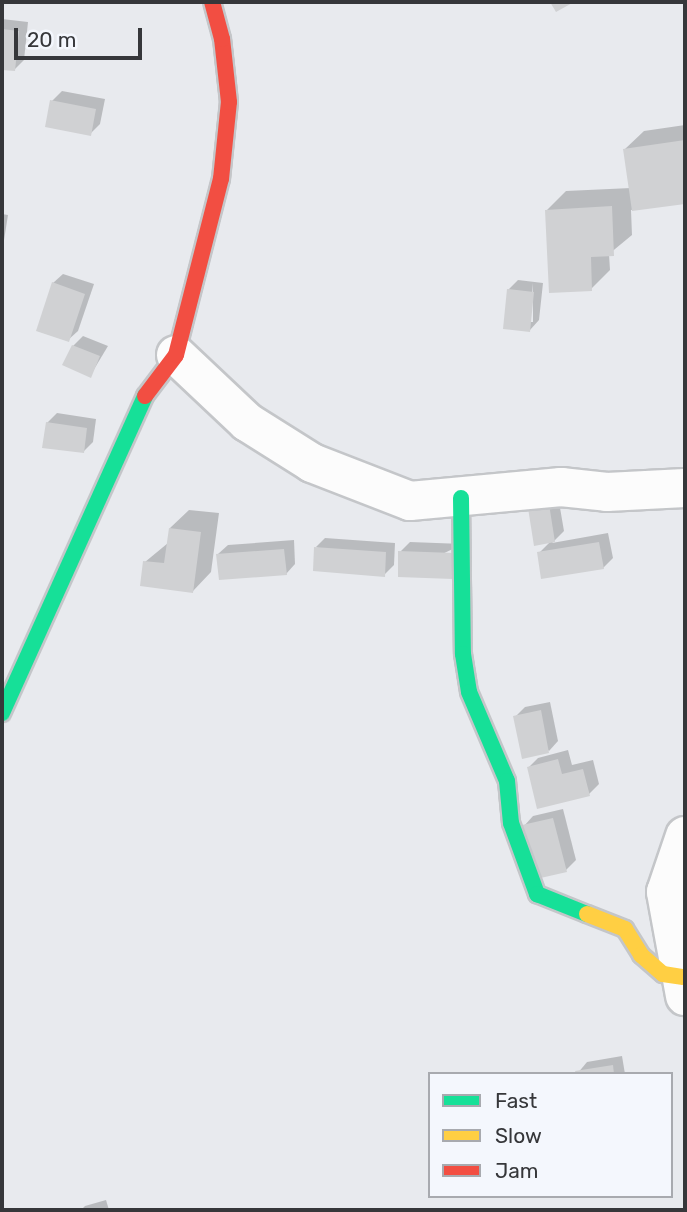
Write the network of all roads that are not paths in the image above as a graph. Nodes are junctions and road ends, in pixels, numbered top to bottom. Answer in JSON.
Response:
{"nodes":[{"id":1,"x":212,"y":2,"type":"edge"},
{"id":2,"x":177,"y":355,"type":"junction"},
{"id":3,"x":685,"y":488,"type":"edge"},
{"id":4,"x":461,"y":498,"type":"junction"},
{"id":5,"x":2,"y":713,"type":"edge"},
{"id":6,"x":685,"y":836,"type":"edge"},
{"id":7,"x":683,"y":986,"type":"edge"}],
"edges":[{"from":1,"to":2,"type":"street"},
{"from":2,"to":4,"type":"street"},
{"from":2,"to":5,"type":"street"},
{"from":3,"to":4,"type":"street"},
{"from":4,"to":7,"type":"street"},
{"from":6,"to":7,"type":"street"}]}
